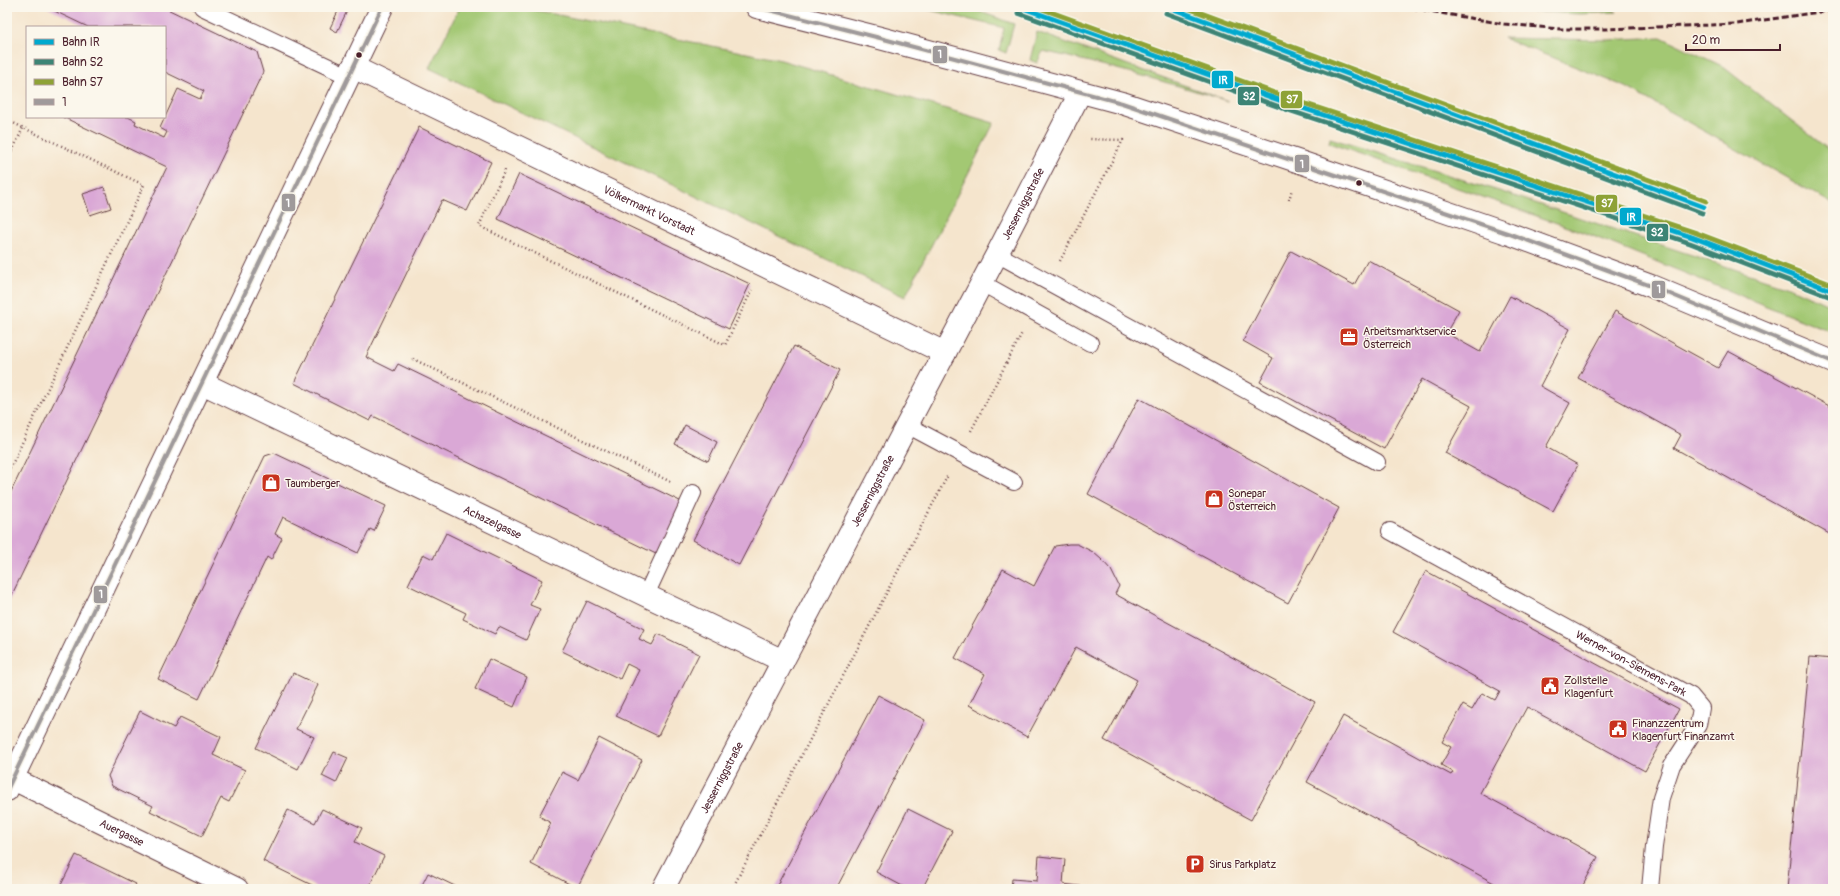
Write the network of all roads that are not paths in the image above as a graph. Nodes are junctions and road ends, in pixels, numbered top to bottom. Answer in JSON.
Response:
{"nodes":[{"id":1,"x":202,"y":7,"type":"edge"},
{"id":2,"x":382,"y":7,"type":"edge"},
{"id":3,"x":757,"y":7,"type":"edge"},
{"id":4,"x":351,"y":72,"type":"junction"},
{"id":5,"x":1080,"y":93,"type":"junction"},
{"id":6,"x":997,"y":254,"type":"junction"},
{"id":7,"x":982,"y":283,"type":"junction"},
{"id":8,"x":1090,"y":343,"type":"dead end"},
{"id":9,"x":945,"y":353,"type":"junction"},
{"id":10,"x":1833,"y":362,"type":"edge"},
{"id":11,"x":202,"y":383,"type":"junction"},
{"id":12,"x":907,"y":425,"type":"junction"},
{"id":13,"x":1377,"y":462,"type":"dead end"},
{"id":14,"x":1014,"y":482,"type":"dead end"},
{"id":15,"x":693,"y":493,"type":"road end"},
{"id":16,"x":1390,"y":531,"type":"dead end"},
{"id":17,"x":646,"y":595,"type":"junction"},
{"id":18,"x":783,"y":661,"type":"junction"},
{"id":19,"x":9,"y":781,"type":"edge"},
{"id":20,"x":236,"y":889,"type":"edge"},
{"id":21,"x":663,"y":889,"type":"edge"},
{"id":22,"x":1650,"y":889,"type":"edge"}],
"edges":[{"from":1,"to":4,"type":"lane"},
{"from":2,"to":4,"type":"street"},
{"from":3,"to":5,"type":"street"},
{"from":4,"to":9,"type":"street","name":"Völkermarkt Vorstadt"},
{"from":4,"to":11,"type":"street"},
{"from":5,"to":6,"type":"street","name":"Jesserniggstraße"},
{"from":5,"to":10,"type":"street"},
{"from":6,"to":7,"type":"street","name":"Jesserniggstraße"},
{"from":6,"to":13,"type":"lane"},
{"from":7,"to":8,"type":"lane"},
{"from":7,"to":9,"type":"street","name":"Jesserniggstraße"},
{"from":9,"to":12,"type":"street","name":"Jesserniggstraße"},
{"from":11,"to":17,"type":"street","name":"Achazelgasse"},
{"from":11,"to":19,"type":"street"},
{"from":12,"to":14,"type":"lane"},
{"from":12,"to":18,"type":"street","name":"Jesserniggstraße"},
{"from":15,"to":17,"type":"lane"},
{"from":16,"to":22,"type":"lane","name":"Werner-von-Siemens-Park"},
{"from":17,"to":18,"type":"street","name":"Achazelgasse"},
{"from":18,"to":21,"type":"street","name":"Jesserniggstraße"},
{"from":19,"to":20,"type":"street","name":"Auergasse"}]}
